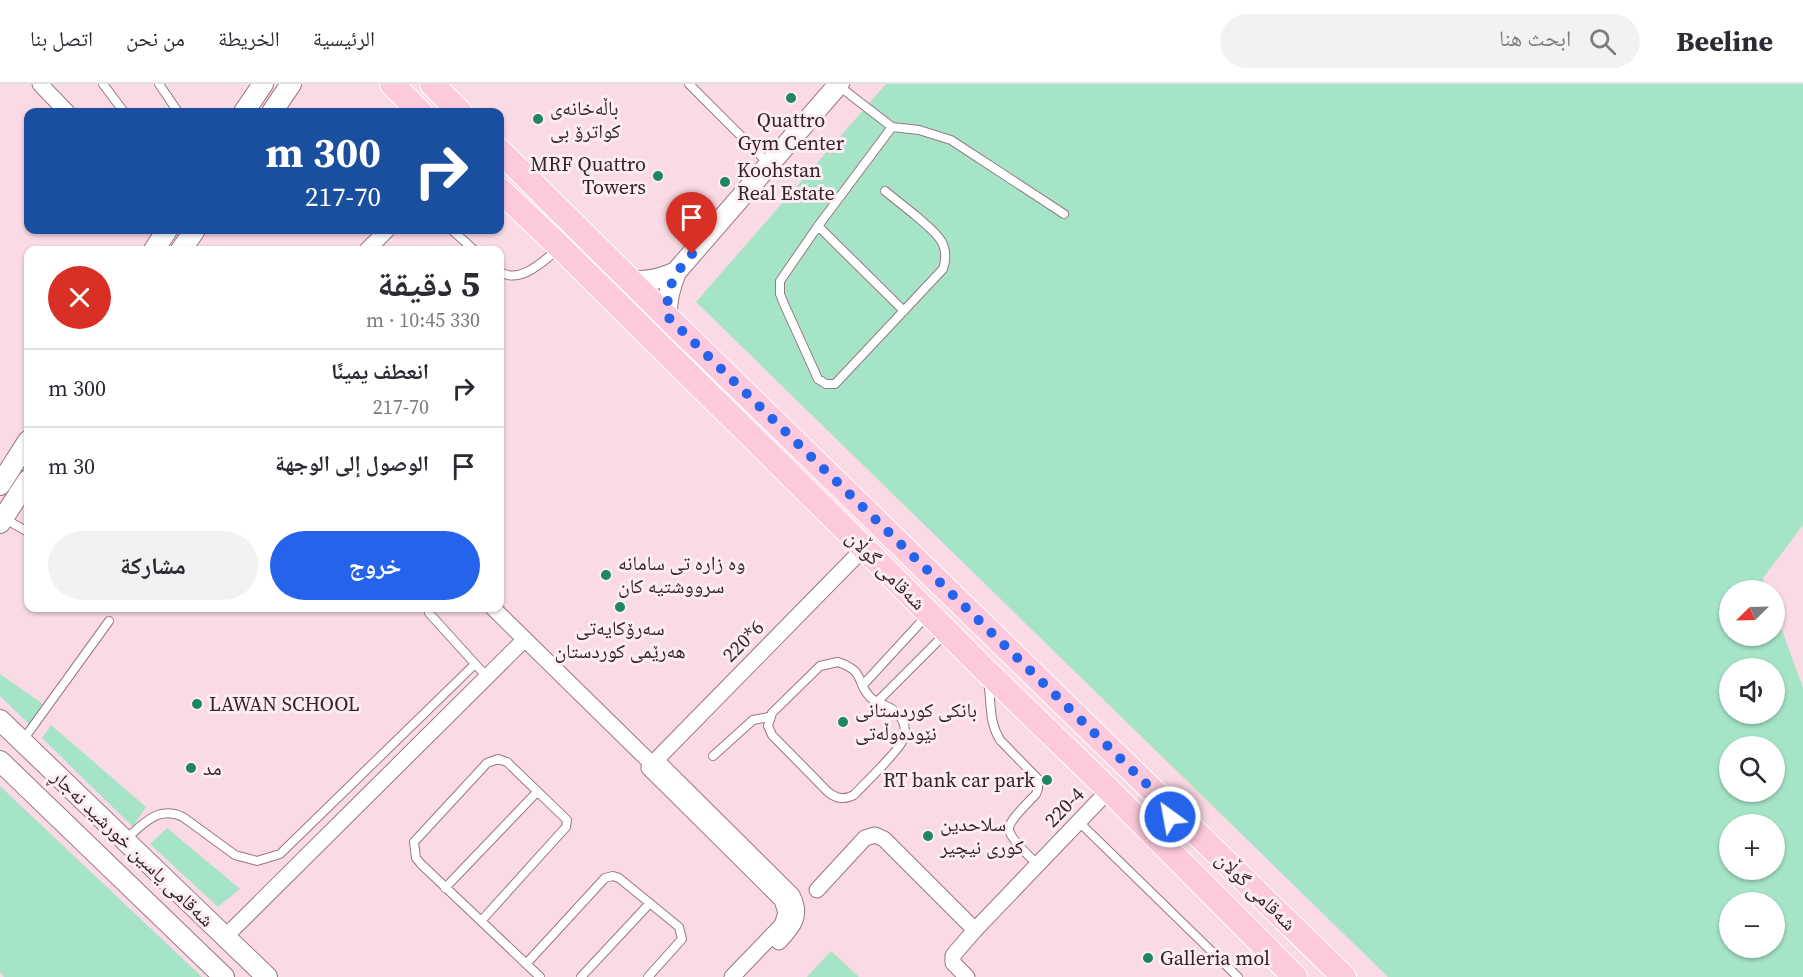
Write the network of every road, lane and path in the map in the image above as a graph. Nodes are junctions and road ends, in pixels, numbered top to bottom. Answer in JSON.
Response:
{"nodes":[{"id":1,"x":40,"y":84,"type":"edge"},
{"id":2,"x":104,"y":84,"type":"edge"},
{"id":3,"x":159,"y":84,"type":"edge"},
{"id":4,"x":263,"y":84,"type":"edge"},
{"id":5,"x":291,"y":84,"type":"edge"},
{"id":6,"x":392,"y":84,"type":"edge"},
{"id":7,"x":432,"y":84,"type":"edge"},
{"id":8,"x":689,"y":84,"type":"edge"},
{"id":9,"x":838,"y":84,"type":"edge"},
{"id":10,"x":63,"y":108,"type":"edge"},
{"id":11,"x":120,"y":108,"type":"edge"},
{"id":12,"x":175,"y":108,"type":"edge"},
{"id":13,"x":247,"y":108,"type":"edge"},
{"id":14,"x":275,"y":108,"type":"edge"},
{"id":15,"x":416,"y":108,"type":"edge"},
{"id":16,"x":456,"y":108,"type":"edge"},
{"id":17,"x":892,"y":127,"type":"junction"},
{"id":18,"x":504,"y":155,"type":"edge"},
{"id":19,"x":769,"y":164,"type":"junction"},
{"id":20,"x":885,"y":191,"type":"dead end"},
{"id":21,"x":504,"y":194,"type":"edge"},
{"id":22,"x":1064,"y":214,"type":"dead end"},
{"id":23,"x":818,"y":226,"type":"junction"},
{"id":24,"x":383,"y":234,"type":"edge"},
{"id":25,"x":456,"y":234,"type":"edge"},
{"id":26,"x":371,"y":246,"type":"edge"},
{"id":27,"x":470,"y":246,"type":"edge"},
{"id":28,"x":561,"y":248,"type":"junction"},
{"id":29,"x":676,"y":272,"type":"junction"},
{"id":30,"x":504,"y":274,"type":"edge"},
{"id":31,"x":630,"y":280,"type":"junction"},
{"id":32,"x":904,"y":311,"type":"junction"},
{"id":33,"x":668,"y":317,"type":"junction"},
{"id":34,"x":24,"y":447,"type":"edge"},
{"id":35,"x":0,"y":485,"type":"edge"},
{"id":36,"x":24,"y":486,"type":"edge"},
{"id":37,"x":2,"y":521,"type":"edge"},
{"id":38,"x":24,"y":530,"type":"edge"},
{"id":39,"x":864,"y":548,"type":"junction"},
{"id":40,"x":924,"y":608,"type":"junction"},
{"id":41,"x":497,"y":612,"type":"edge"},
{"id":42,"x":429,"y":613,"type":"dead end"},
{"id":43,"x":109,"y":621,"type":"dead end"},
{"id":44,"x":947,"y":632,"type":"junction"},
{"id":45,"x":525,"y":639,"type":"junction"},
{"id":46,"x":475,"y":664,"type":"junction"},
{"id":47,"x":982,"y":667,"type":"junction"},
{"id":48,"x":487,"y":677,"type":"junction"},
{"id":49,"x":863,"y":685,"type":"junction"},
{"id":50,"x":878,"y":702,"type":"junction"},
{"id":51,"x":769,"y":717,"type":"junction"},
{"id":52,"x":0,"y":720,"type":"edge"},
{"id":53,"x":22,"y":741,"type":"junction"},
{"id":54,"x":713,"y":756,"type":"dead end"},
{"id":55,"x":0,"y":761,"type":"edge"},
{"id":56,"x":652,"y":763,"type":"junction"},
{"id":57,"x":1109,"y":790,"type":"junction"},
{"id":58,"x":537,"y":792,"type":"junction"},
{"id":59,"x":1165,"y":802,"type":"junction"},
{"id":60,"x":1079,"y":822,"type":"junction"},
{"id":61,"x":1144,"y":826,"type":"junction"},
{"id":62,"x":125,"y":840,"type":"junction"},
{"id":63,"x":1038,"y":865,"type":"junction"},
{"id":64,"x":445,"y":888,"type":"junction"},
{"id":65,"x":817,"y":890,"type":"dead end"},
{"id":66,"x":650,"y":903,"type":"junction"},
{"id":67,"x":481,"y":921,"type":"junction"},
{"id":68,"x":975,"y":930,"type":"junction"},
{"id":69,"x":225,"y":937,"type":"junction"},
{"id":70,"x":526,"y":964,"type":"junction"},
{"id":71,"x":224,"y":977,"type":"edge"},
{"id":72,"x":267,"y":977,"type":"edge"},
{"id":73,"x":540,"y":977,"type":"edge"},
{"id":74,"x":581,"y":977,"type":"edge"},
{"id":75,"x":648,"y":977,"type":"edge"},
{"id":76,"x":732,"y":977,"type":"edge"},
{"id":77,"x":747,"y":977,"type":"edge"},
{"id":78,"x":968,"y":977,"type":"edge"},
{"id":79,"x":1238,"y":977,"type":"edge"},
{"id":80,"x":1295,"y":977,"type":"edge"},
{"id":81,"x":1344,"y":977,"type":"edge"}],
"edges":[{"from":1,"to":10,"type":"street"},
{"from":2,"to":11,"type":"lane"},
{"from":3,"to":12,"type":"lane"},
{"from":4,"to":13,"type":"street"},
{"from":5,"to":14,"type":"street"},
{"from":6,"to":15,"type":"main road"},
{"from":7,"to":16,"type":"main road"},
{"from":8,"to":19,"type":"lane"},
{"from":9,"to":17,"type":"lane"},
{"from":9,"to":19,"type":"street"},
{"from":17,"to":22,"type":"lane"},
{"from":17,"to":23,"type":"lane"},
{"from":18,"to":31,"type":"main road","name":"شەقامی گوڵان"},
{"from":19,"to":29,"type":"street"},
{"from":20,"to":32,"type":"lane"},
{"from":21,"to":28,"type":"main road","name":"شەقامی گوڵان"},
{"from":23,"to":32,"type":"lane"},
{"from":23,"to":32,"type":"lane"},
{"from":24,"to":26,"type":"street"},
{"from":25,"to":27,"type":"lane"},
{"from":28,"to":30,"type":"lane"},
{"from":28,"to":39,"type":"main road","name":"شەقامی گوڵان"},
{"from":29,"to":31,"type":"street"},
{"from":29,"to":33,"type":"street"},
{"from":31,"to":33,"type":"main road","name":"شەقامی گوڵان"},
{"from":33,"to":59,"type":"main road","name":"شەقامی گوڵان"},
{"from":34,"to":35,"type":"street"},
{"from":36,"to":37,"type":"street"},
{"from":37,"to":38,"type":"lane"},
{"from":39,"to":40,"type":"main road","name":"شەقامی گوڵان"},
{"from":39,"to":56,"type":"street","name":"220*6"},
{"from":40,"to":44,"type":"main road","name":"شەقامی گوڵان"},
{"from":40,"to":49,"type":"lane"},
{"from":41,"to":45,"type":"street"},
{"from":42,"to":46,"type":"lane"},
{"from":43,"to":53,"type":"lane"},
{"from":44,"to":47,"type":"main road","name":"شەقامی گوڵان"},
{"from":44,"to":50,"type":"lane"},
{"from":45,"to":48,"type":"street"},
{"from":45,"to":56,"type":"street"},
{"from":46,"to":48,"type":"lane"},
{"from":46,"to":62,"type":"lane"},
{"from":47,"to":57,"type":"main road","name":"شەقامی گوڵان"},
{"from":47,"to":63,"type":"lane"},
{"from":48,"to":69,"type":"street"},
{"from":49,"to":50,"type":"lane"},
{"from":49,"to":51,"type":"lane"},
{"from":50,"to":51,"type":"lane"},
{"from":51,"to":54,"type":"lane"},
{"from":52,"to":53,"type":"street","name":"شەقامی یاسین خورشید نەجاڕ"},
{"from":53,"to":62,"type":"street","name":"شەقامی یاسین خورشید نەجاڕ"},
{"from":55,"to":71,"type":"street","name":"شەقامی یاسین خورشید نەجاڕ"},
{"from":56,"to":76,"type":"street"},
{"from":56,"to":77,"type":"street"},
{"from":57,"to":60,"type":"street","name":"220-4"},
{"from":57,"to":61,"type":"main road","name":"شەقامی گوڵان"},
{"from":58,"to":64,"type":"lane"},
{"from":58,"to":64,"type":"lane"},
{"from":58,"to":67,"type":"lane"},
{"from":59,"to":61,"type":"main road"},
{"from":59,"to":81,"type":"main road","name":"شەقامی گوڵان"},
{"from":60,"to":63,"type":"street","name":"220-4"},
{"from":60,"to":79,"type":"lane"},
{"from":61,"to":80,"type":"main road","name":"شەقامی گوڵان"},
{"from":62,"to":69,"type":"street","name":"شەقامی یاسین خورشید نەجاڕ"},
{"from":63,"to":68,"type":"street","name":"220-4"},
{"from":64,"to":67,"type":"lane"},
{"from":65,"to":68,"type":"street"},
{"from":66,"to":70,"type":"lane"},
{"from":66,"to":74,"type":"lane"},
{"from":66,"to":75,"type":"lane"},
{"from":67,"to":70,"type":"lane"},
{"from":68,"to":78,"type":"street","name":"220-4"},
{"from":69,"to":72,"type":"street","name":"شەقامی یاسین خورشید نەجاڕ"},
{"from":70,"to":73,"type":"lane"}]}
